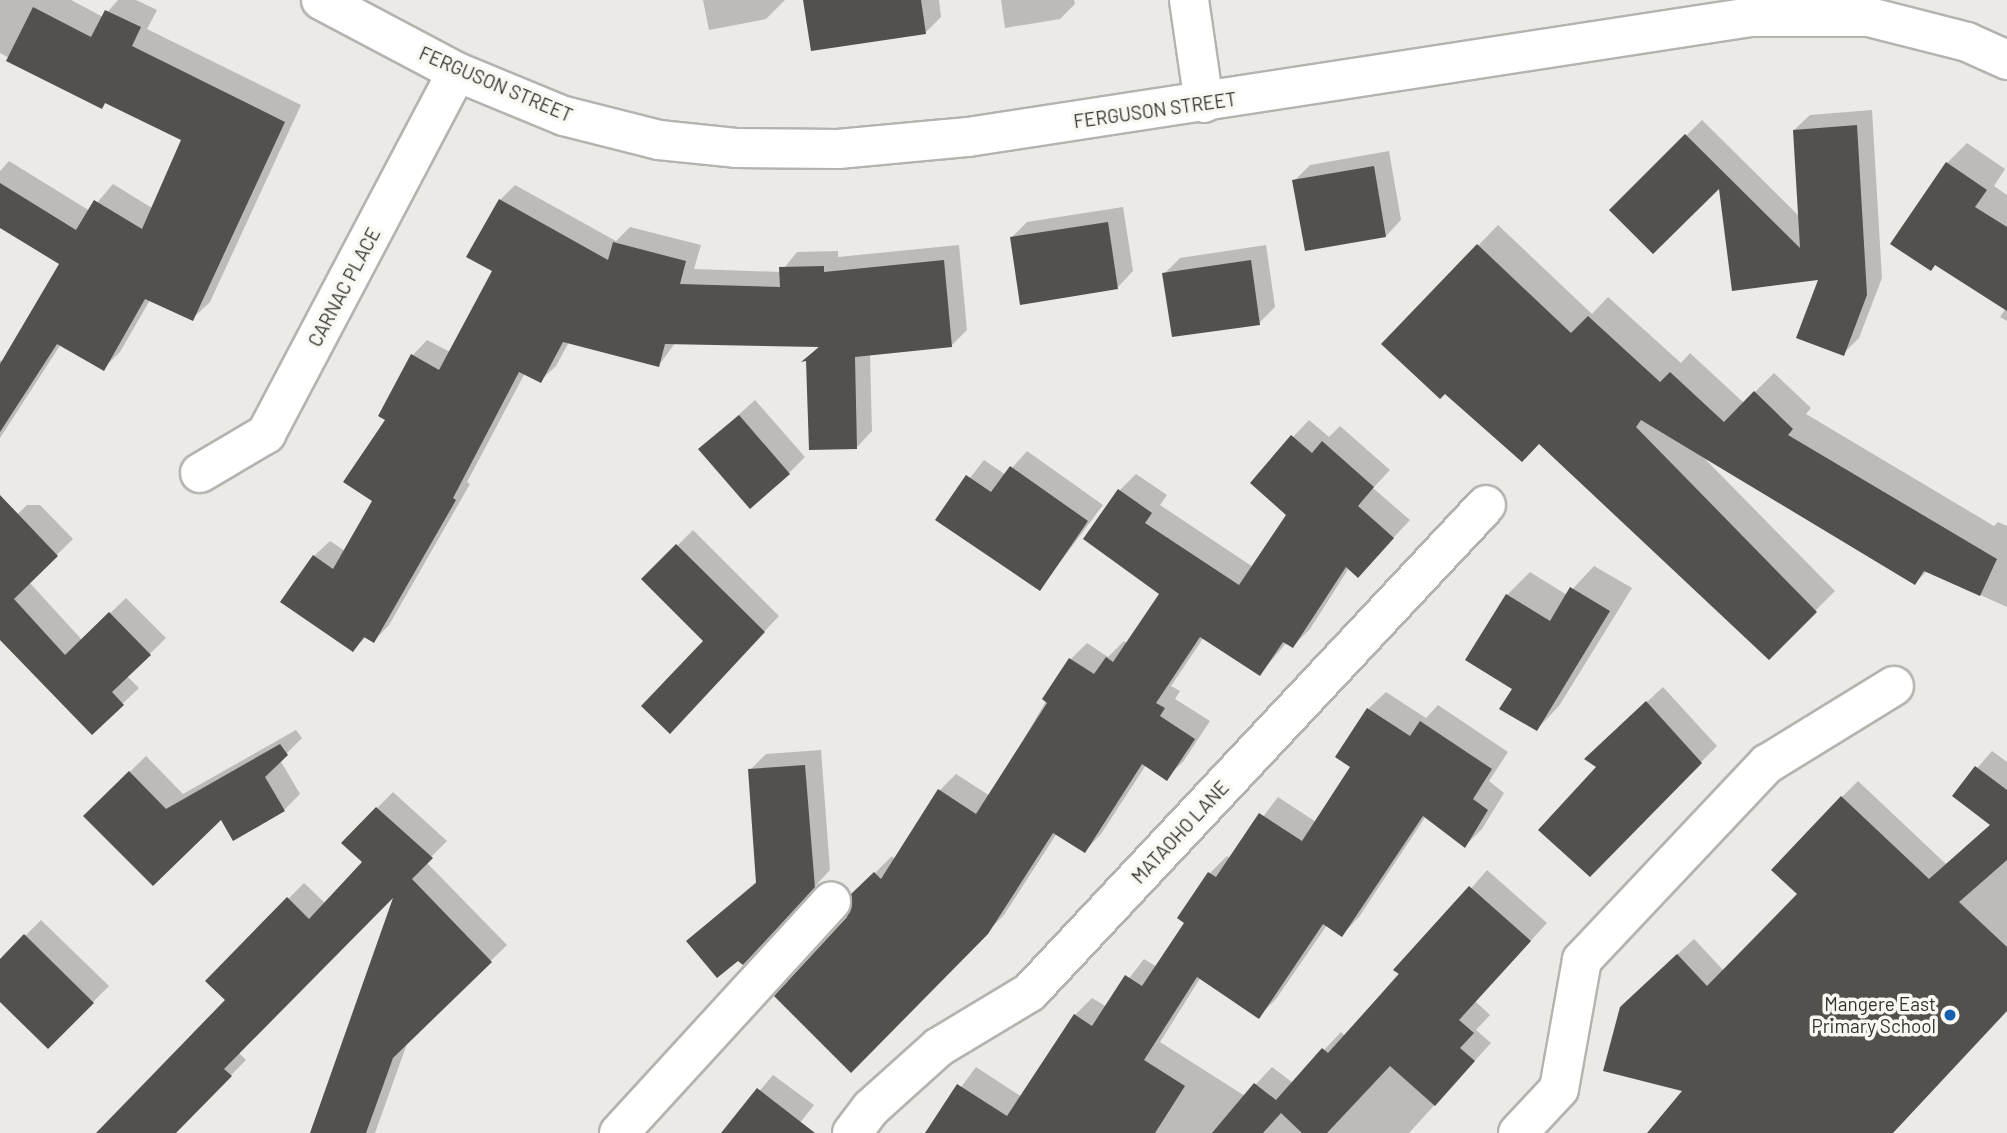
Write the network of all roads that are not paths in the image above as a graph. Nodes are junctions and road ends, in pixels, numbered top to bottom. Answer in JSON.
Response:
{"nodes":[{"id":1,"x":321,"y":0,"type":"edge"},
{"id":2,"x":1189,"y":0,"type":"edge"},
{"id":3,"x":2007,"y":60,"type":"edge"},
{"id":4,"x":457,"y":72,"type":"junction"},
{"id":5,"x":1204,"y":103,"type":"junction"},
{"id":6,"x":200,"y":473,"type":"dead end"},
{"id":7,"x":1486,"y":505,"type":"dead end"},
{"id":8,"x":1894,"y":686,"type":"dead end"},
{"id":9,"x":831,"y":902,"type":"dead end"},
{"id":10,"x":619,"y":1133,"type":"edge"},
{"id":11,"x":852,"y":1133,"type":"edge"},
{"id":12,"x":1518,"y":1133,"type":"edge"}],
"edges":[{"from":1,"to":4,"type":"street","name":"FERGUSON STREET"},
{"from":2,"to":5,"type":"street"},
{"from":3,"to":5,"type":"street","name":"FERGUSON STREET"},
{"from":4,"to":5,"type":"street","name":"FERGUSON STREET"},
{"from":4,"to":6,"type":"street","name":"CARNAC PLACE"},
{"from":7,"to":11,"type":"street","name":"MATAOHO LANE"},
{"from":8,"to":12,"type":"street"},
{"from":9,"to":10,"type":"street"}]}
